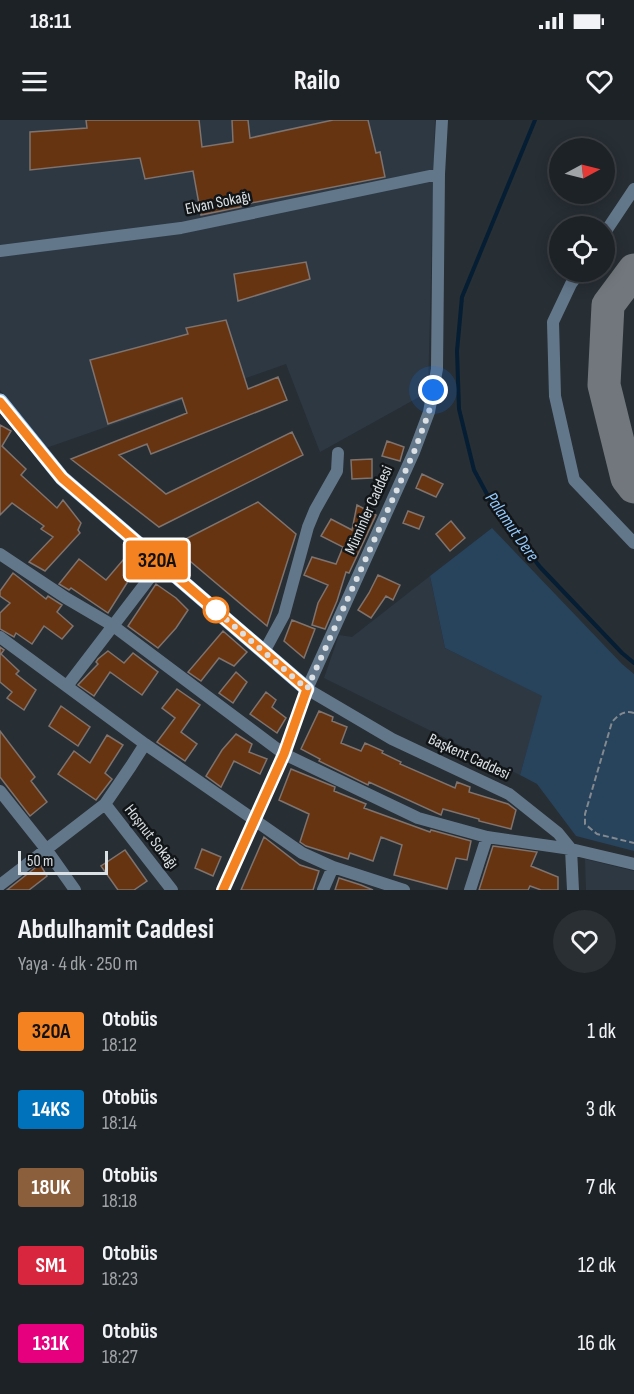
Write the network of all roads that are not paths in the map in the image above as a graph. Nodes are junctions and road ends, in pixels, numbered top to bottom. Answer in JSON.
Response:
{"nodes":[{"id":1,"x":442,"y":120,"type":"edge"},
{"id":2,"x":440,"y":174,"type":"junction"},
{"id":3,"x":634,"y":189,"type":"edge"},
{"id":4,"x":615,"y":218,"type":"edge"},
{"id":5,"x":0,"y":251,"type":"edge"},
{"id":6,"x":572,"y":282,"type":"edge"},
{"id":7,"x":0,"y":402,"type":"edge"},
{"id":8,"x":338,"y":453,"type":"dead end"},
{"id":9,"x":634,"y":543,"type":"edge"},
{"id":10,"x":0,"y":554,"type":"edge"},
{"id":11,"x":161,"y":563,"type":"junction"},
{"id":12,"x":112,"y":625,"type":"junction"},
{"id":13,"x":0,"y":637,"type":"edge"},
{"id":14,"x":264,"y":652,"type":"junction"},
{"id":15,"x":67,"y":686,"type":"junction"},
{"id":16,"x":307,"y":689,"type":"junction"},
{"id":17,"x":144,"y":744,"type":"junction"},
{"id":18,"x":284,"y":754,"type":"junction"},
{"id":19,"x":0,"y":791,"type":"edge"},
{"id":20,"x":105,"y":804,"type":"junction"},
{"id":21,"x":254,"y":821,"type":"junction"},
{"id":22,"x":487,"y":837,"type":"junction"},
{"id":23,"x":46,"y":849,"type":"junction"},
{"id":24,"x":571,"y":849,"type":"junction"},
{"id":25,"x":634,"y":864,"type":"edge"},
{"id":26,"x":333,"y":867,"type":"junction"},
{"id":27,"x":0,"y":885,"type":"edge"},
{"id":28,"x":75,"y":890,"type":"edge"},
{"id":29,"x":172,"y":890,"type":"edge"},
{"id":30,"x":223,"y":890,"type":"edge"},
{"id":31,"x":324,"y":890,"type":"edge"},
{"id":32,"x":404,"y":890,"type":"edge"},
{"id":33,"x":470,"y":890,"type":"edge"},
{"id":34,"x":573,"y":890,"type":"edge"}],
"edges":[{"from":1,"to":2,"type":"street","name":"Müminler Caddesi"},
{"from":2,"to":5,"type":"street","name":"Elvan Sokağı"},
{"from":2,"to":16,"type":"street","name":"Müminler Caddesi"},
{"from":3,"to":4,"type":"street"},
{"from":6,"to":9,"type":"street"},
{"from":7,"to":11,"type":"main road"},
{"from":8,"to":14,"type":"street"},
{"from":10,"to":12,"type":"street"},
{"from":11,"to":12,"type":"street"},
{"from":11,"to":14,"type":"main road"},
{"from":12,"to":15,"type":"street"},
{"from":12,"to":18,"type":"street"},
{"from":13,"to":15,"type":"street"},
{"from":14,"to":16,"type":"main road"},
{"from":15,"to":17,"type":"street"},
{"from":16,"to":18,"type":"street","name":"Müminler Caddesi"},
{"from":16,"to":24,"type":"street","name":"Başkent Caddesi"},
{"from":17,"to":20,"type":"street"},
{"from":17,"to":21,"type":"street"},
{"from":18,"to":21,"type":"street","name":"Müminler Caddesi"},
{"from":18,"to":22,"type":"street"},
{"from":19,"to":23,"type":"street"},
{"from":20,"to":23,"type":"street"},
{"from":20,"to":29,"type":"street","name":"Hoşnut Sokağı"},
{"from":21,"to":26,"type":"street"},
{"from":21,"to":30,"type":"street","name":"Müminler Caddesi"},
{"from":22,"to":24,"type":"street"},
{"from":22,"to":33,"type":"street"},
{"from":23,"to":27,"type":"street"},
{"from":23,"to":28,"type":"street"},
{"from":24,"to":25,"type":"street"},
{"from":24,"to":34,"type":"street"},
{"from":26,"to":31,"type":"street"},
{"from":26,"to":32,"type":"street"}]}
